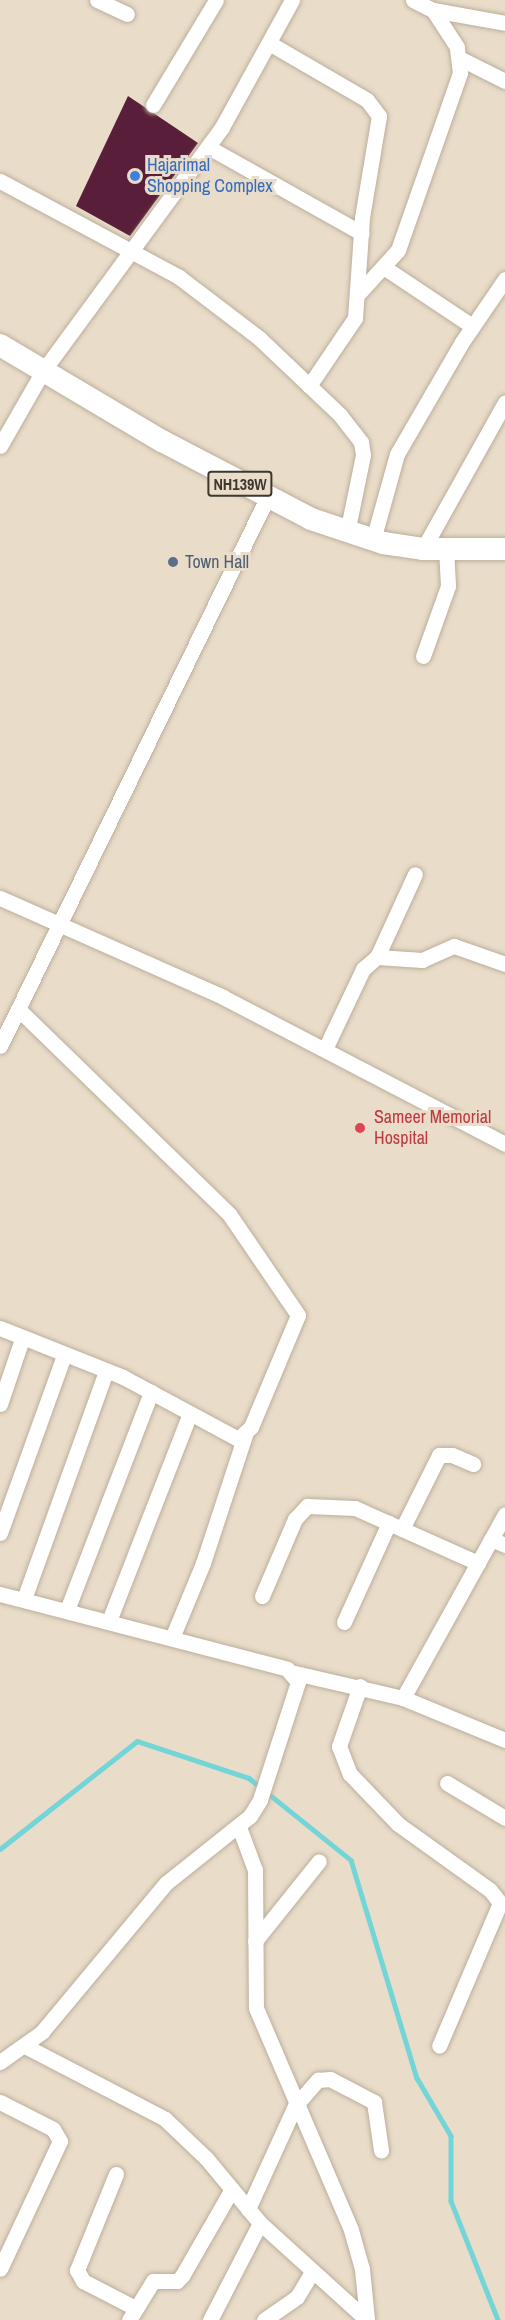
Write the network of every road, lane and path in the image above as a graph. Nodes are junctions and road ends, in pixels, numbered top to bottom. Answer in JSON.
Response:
{"nodes":[{"id":1,"x":97,"y":0,"type":"edge"},
{"id":2,"x":216,"y":0,"type":"edge"},
{"id":3,"x":292,"y":0,"type":"edge"},
{"id":4,"x":413,"y":0,"type":"edge"},
{"id":5,"x":433,"y":10,"type":"junction"},
{"id":6,"x":127,"y":14,"type":"dead end"},
{"id":7,"x":505,"y":23,"type":"edge"},
{"id":8,"x":269,"y":43,"type":"junction"},
{"id":9,"x":461,"y":59,"type":"junction"},
{"id":10,"x":505,"y":81,"type":"edge"},
{"id":11,"x":153,"y":105,"type":"dead end"},
{"id":12,"x":208,"y":147,"type":"junction"},
{"id":13,"x":0,"y":181,"type":"edge"},
{"id":14,"x":361,"y":233,"type":"junction"},
{"id":15,"x":129,"y":249,"type":"junction"},
{"id":16,"x":385,"y":268,"type":"junction"},
{"id":17,"x":505,"y":279,"type":"edge"},
{"id":18,"x":358,"y":294,"type":"junction"},
{"id":19,"x":472,"y":326,"type":"junction"},
{"id":20,"x":0,"y":345,"type":"edge"},
{"id":21,"x":43,"y":371,"type":"junction"},
{"id":22,"x":309,"y":386,"type":"junction"},
{"id":23,"x":505,"y":402,"type":"edge"},
{"id":24,"x":0,"y":446,"type":"edge"},
{"id":25,"x":267,"y":498,"type":"junction"},
{"id":26,"x":347,"y":533,"type":"junction"},
{"id":27,"x":373,"y":540,"type":"junction"},
{"id":28,"x":423,"y":549,"type":"junction"},
{"id":29,"x":446,"y":549,"type":"junction"},
{"id":30,"x":505,"y":549,"type":"edge"},
{"id":31,"x":423,"y":656,"type":"dead end"},
{"id":32,"x":416,"y":874,"type":"dead end"},
{"id":33,"x":0,"y":898,"type":"edge"},
{"id":34,"x":58,"y":923,"type":"junction"},
{"id":35,"x":377,"y":957,"type":"junction"},
{"id":36,"x":505,"y":964,"type":"edge"},
{"id":37,"x":18,"y":1009,"type":"junction"},
{"id":38,"x":0,"y":1046,"type":"edge"},
{"id":39,"x":326,"y":1049,"type":"junction"},
{"id":40,"x":505,"y":1144,"type":"edge"},
{"id":41,"x":0,"y":1328,"type":"edge"},
{"id":42,"x":22,"y":1339,"type":"junction"},
{"id":43,"x":64,"y":1355,"type":"junction"},
{"id":44,"x":106,"y":1371,"type":"junction"},
{"id":45,"x":151,"y":1392,"type":"junction"},
{"id":46,"x":0,"y":1404,"type":"edge"},
{"id":47,"x":190,"y":1413,"type":"junction"},
{"id":48,"x":245,"y":1435,"type":"junction"},
{"id":49,"x":473,"y":1464,"type":"dead end"},
{"id":50,"x":505,"y":1514,"type":"edge"},
{"id":51,"x":395,"y":1526,"type":"junction"},
{"id":52,"x":0,"y":1533,"type":"edge"},
{"id":53,"x":498,"y":1542,"type":"edge"},
{"id":54,"x":478,"y":1563,"type":"junction"},
{"id":55,"x":0,"y":1594,"type":"edge"},
{"id":56,"x":262,"y":1596,"type":"dead end"},
{"id":57,"x":24,"y":1599,"type":"junction"},
{"id":58,"x":67,"y":1610,"type":"junction"},
{"id":59,"x":109,"y":1621,"type":"junction"},
{"id":60,"x":344,"y":1622,"type":"dead end"},
{"id":61,"x":172,"y":1638,"type":"junction"},
{"id":62,"x":294,"y":1673,"type":"junction"},
{"id":63,"x":360,"y":1686,"type":"junction"},
{"id":64,"x":403,"y":1698,"type":"junction"},
{"id":65,"x":505,"y":1740,"type":"edge"},
{"id":66,"x":447,"y":1783,"type":"dead end"},
{"id":67,"x":505,"y":1818,"type":"edge"},
{"id":68,"x":239,"y":1827,"type":"junction"},
{"id":69,"x":319,"y":1861,"type":"dead end"},
{"id":70,"x":255,"y":1941,"type":"junction"},
{"id":71,"x":25,"y":2046,"type":"junction"},
{"id":72,"x":439,"y":2046,"type":"dead end"},
{"id":73,"x":0,"y":2062,"type":"edge"},
{"id":74,"x":295,"y":2106,"type":"junction"},
{"id":75,"x":2,"y":2107,"type":"edge"},
{"id":76,"x":381,"y":2150,"type":"dead end"},
{"id":77,"x":116,"y":2174,"type":"dead end"},
{"id":78,"x":232,"y":2189,"type":"junction"},
{"id":79,"x":248,"y":2209,"type":"junction"},
{"id":80,"x":260,"y":2223,"type":"junction"},
{"id":81,"x":0,"y":2270,"type":"edge"},
{"id":82,"x":312,"y":2272,"type":"junction"},
{"id":83,"x":132,"y":2314,"type":"edge"},
{"id":84,"x":367,"y":2319,"type":"edge"},
{"id":85,"x":210,"y":2320,"type":"edge"},
{"id":86,"x":264,"y":2320,"type":"edge"}],
"edges":[{"from":1,"to":6,"type":"street"},
{"from":2,"to":11,"type":"street"},
{"from":3,"to":8,"type":"street"},
{"from":4,"to":5,"type":"street"},
{"from":5,"to":7,"type":"street"},
{"from":5,"to":9,"type":"street"},
{"from":8,"to":12,"type":"street"},
{"from":8,"to":14,"type":"street"},
{"from":9,"to":10,"type":"street"},
{"from":9,"to":16,"type":"street"},
{"from":12,"to":14,"type":"street"},
{"from":12,"to":15,"type":"street"},
{"from":13,"to":15,"type":"street"},
{"from":14,"to":18,"type":"street"},
{"from":15,"to":21,"type":"street"},
{"from":15,"to":22,"type":"street"},
{"from":16,"to":18,"type":"street"},
{"from":16,"to":19,"type":"street"},
{"from":17,"to":19,"type":"street"},
{"from":18,"to":22,"type":"street"},
{"from":19,"to":27,"type":"street"},
{"from":20,"to":21,"type":"highway","number":"NH139W"},
{"from":21,"to":24,"type":"street"},
{"from":21,"to":25,"type":"highway","number":"NH139W"},
{"from":22,"to":26,"type":"street"},
{"from":23,"to":28,"type":"street"},
{"from":25,"to":26,"type":"highway","number":"NH139W"},
{"from":25,"to":34,"type":"street"},
{"from":26,"to":27,"type":"highway","number":"NH139W"},
{"from":27,"to":28,"type":"highway","number":"NH139W"},
{"from":28,"to":29,"type":"highway","number":"NH139W"},
{"from":29,"to":30,"type":"highway","number":"NH139W"},
{"from":29,"to":31,"type":"street"},
{"from":32,"to":35,"type":"street"},
{"from":33,"to":34,"type":"street"},
{"from":34,"to":37,"type":"street"},
{"from":34,"to":39,"type":"street"},
{"from":35,"to":36,"type":"street"},
{"from":35,"to":39,"type":"street"},
{"from":37,"to":38,"type":"street"},
{"from":37,"to":48,"type":"street"},
{"from":39,"to":40,"type":"street"},
{"from":41,"to":42,"type":"street"},
{"from":42,"to":43,"type":"street"},
{"from":42,"to":46,"type":"street"},
{"from":43,"to":44,"type":"street"},
{"from":43,"to":52,"type":"street"},
{"from":44,"to":45,"type":"street"},
{"from":44,"to":57,"type":"street"},
{"from":45,"to":47,"type":"street"},
{"from":45,"to":58,"type":"street"},
{"from":47,"to":48,"type":"street"},
{"from":47,"to":59,"type":"street"},
{"from":48,"to":61,"type":"street"},
{"from":49,"to":51,"type":"street"},
{"from":50,"to":53,"type":"street"},
{"from":51,"to":54,"type":"street"},
{"from":51,"to":56,"type":"street"},
{"from":51,"to":60,"type":"street"},
{"from":53,"to":54,"type":"street"},
{"from":54,"to":64,"type":"street"},
{"from":55,"to":57,"type":"street"},
{"from":57,"to":58,"type":"street"},
{"from":58,"to":59,"type":"street"},
{"from":59,"to":61,"type":"street"},
{"from":61,"to":62,"type":"street"},
{"from":62,"to":63,"type":"street"},
{"from":62,"to":68,"type":"street"},
{"from":63,"to":64,"type":"street"},
{"from":63,"to":72,"type":"street"},
{"from":64,"to":65,"type":"street"},
{"from":66,"to":67,"type":"street"},
{"from":68,"to":70,"type":"street"},
{"from":68,"to":71,"type":"street"},
{"from":69,"to":70,"type":"street"},
{"from":70,"to":74,"type":"street"},
{"from":71,"to":73,"type":"street"},
{"from":71,"to":78,"type":"street"},
{"from":74,"to":76,"type":"street"},
{"from":74,"to":79,"type":"street"},
{"from":74,"to":84,"type":"street"},
{"from":75,"to":81,"type":"street"},
{"from":77,"to":83,"type":"street"},
{"from":78,"to":79,"type":"street"},
{"from":78,"to":83,"type":"street"},
{"from":79,"to":80,"type":"street"},
{"from":80,"to":82,"type":"street"},
{"from":80,"to":85,"type":"street"},
{"from":82,"to":84,"type":"street"},
{"from":82,"to":86,"type":"street"}]}
